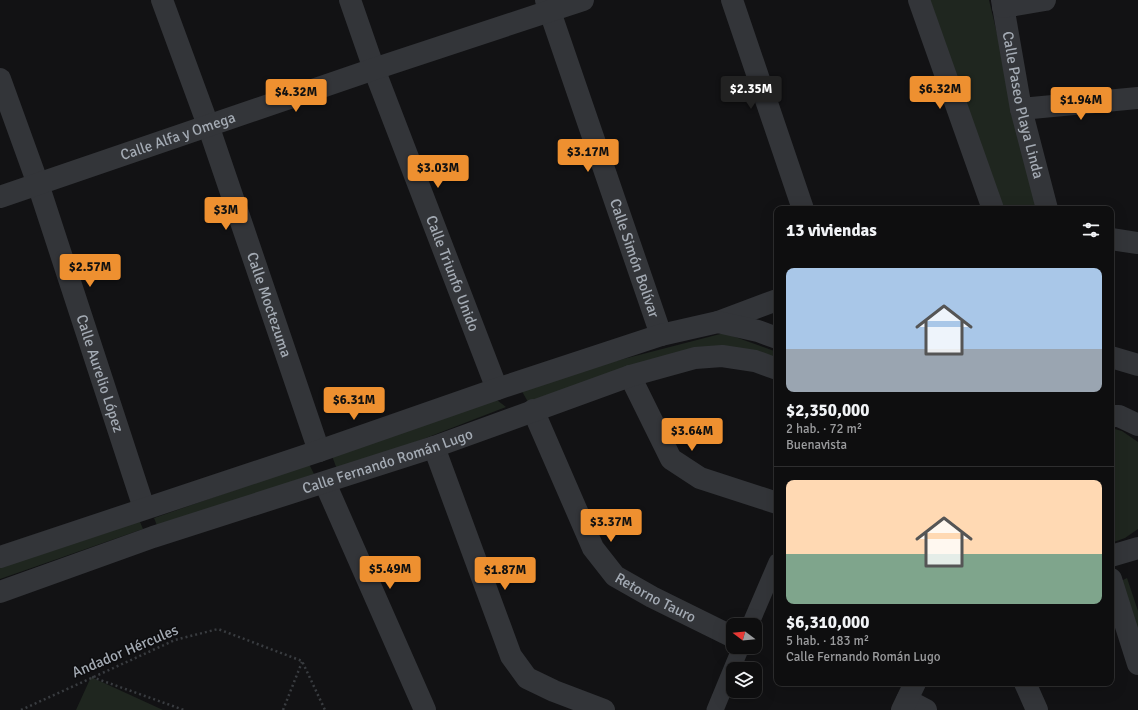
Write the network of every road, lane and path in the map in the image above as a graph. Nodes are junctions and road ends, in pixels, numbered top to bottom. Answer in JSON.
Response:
{"nodes":[{"id":1,"x":162,"y":0,"type":"edge"},
{"id":2,"x":350,"y":0,"type":"edge"},
{"id":3,"x":583,"y":0,"type":"edge"},
{"id":4,"x":732,"y":0,"type":"edge"},
{"id":5,"x":919,"y":0,"type":"edge"},
{"id":6,"x":1045,"y":0,"type":"edge"},
{"id":7,"x":1002,"y":4,"type":"edge"},
{"id":8,"x":548,"y":5,"type":"edge"},
{"id":9,"x":374,"y":69,"type":"junction"},
{"id":10,"x":0,"y":79,"type":"edge"},
{"id":11,"x":1138,"y":98,"type":"edge"},
{"id":12,"x":1021,"y":109,"type":"junction"},
{"id":13,"x":208,"y":125,"type":"junction"},
{"id":14,"x":38,"y":184,"type":"junction"},
{"id":15,"x":0,"y":197,"type":"edge"},
{"id":16,"x":802,"y":206,"type":"edge"},
{"id":17,"x":992,"y":206,"type":"edge"},
{"id":18,"x":1046,"y":206,"type":"edge"},
{"id":19,"x":1114,"y":239,"type":"edge"},
{"id":20,"x":1138,"y":243,"type":"edge"},
{"id":21,"x":774,"y":301,"type":"edge"},
{"id":22,"x":718,"y":322,"type":"junction"},
{"id":23,"x":661,"y":335,"type":"junction"},
{"id":24,"x":774,"y":337,"type":"edge"},
{"id":25,"x":1114,"y":358,"type":"edge"},
{"id":26,"x":1138,"y":364,"type":"edge"},
{"id":27,"x":774,"y":367,"type":"edge"},
{"id":28,"x":630,"y":376,"type":"junction"},
{"id":29,"x":497,"y":389,"type":"junction"},
{"id":30,"x":533,"y":410,"type":"junction"},
{"id":31,"x":1114,"y":416,"type":"edge"},
{"id":32,"x":1138,"y":425,"type":"edge"},
{"id":33,"x":434,"y":447,"type":"junction"},
{"id":34,"x":319,"y":451,"type":"junction"},
{"id":35,"x":325,"y":483,"type":"junction"},
{"id":36,"x":774,"y":502,"type":"edge"},
{"id":37,"x":144,"y":508,"type":"junction"},
{"id":38,"x":1138,"y":549,"type":"edge"},
{"id":39,"x":1114,"y":555,"type":"edge"},
{"id":40,"x":0,"y":557,"type":"edge"},
{"id":41,"x":774,"y":569,"type":"edge"},
{"id":42,"x":1114,"y":588,"type":"edge"},
{"id":43,"x":0,"y":592,"type":"edge"},
{"id":44,"x":753,"y":618,"type":"edge"},
{"id":45,"x":726,"y":634,"type":"edge"},
{"id":46,"x":738,"y":654,"type":"edge"},
{"id":47,"x":302,"y":661,"type":"junction"},
{"id":48,"x":1138,"y":664,"type":"edge"},
{"id":49,"x":92,"y":677,"type":"junction"},
{"id":50,"x":1026,"y":686,"type":"edge"},
{"id":51,"x":908,"y":698,"type":"edge"},
{"id":52,"x":21,"y":710,"type":"edge"},
{"id":53,"x":184,"y":710,"type":"edge"},
{"id":54,"x":283,"y":710,"type":"edge"},
{"id":55,"x":325,"y":710,"type":"edge"},
{"id":56,"x":424,"y":710,"type":"edge"},
{"id":57,"x":604,"y":710,"type":"edge"},
{"id":58,"x":715,"y":710,"type":"edge"},
{"id":59,"x":926,"y":710,"type":"edge"},
{"id":60,"x":1038,"y":710,"type":"edge"}],
"edges":[{"from":1,"to":13,"type":"street","name":"Calle Moctezuma"},
{"from":2,"to":9,"type":"street","name":"Calle Triunfo Unido"},
{"from":3,"to":8,"type":"street","name":"Calle Alfa y Omega"},
{"from":4,"to":16,"type":"street"},
{"from":5,"to":17,"type":"street"},
{"from":6,"to":7,"type":"street"},
{"from":7,"to":12,"type":"street","name":"Calle Paseo Playa Linda"},
{"from":8,"to":9,"type":"street","name":"Calle Alfa y Omega"},
{"from":8,"to":23,"type":"street","name":"Calle Simón Bolívar"},
{"from":9,"to":13,"type":"street","name":"Calle Alfa y Omega"},
{"from":9,"to":29,"type":"street","name":"Calle Triunfo Unido"},
{"from":10,"to":14,"type":"street","name":"Calle Aurelio López"},
{"from":11,"to":12,"type":"street"},
{"from":12,"to":18,"type":"street","name":"Calle Paseo Playa Linda"},
{"from":13,"to":14,"type":"street","name":"Calle Alfa y Omega"},
{"from":13,"to":34,"type":"street","name":"Calle Moctezuma"},
{"from":14,"to":15,"type":"street","name":"Calle Alfa y Omega"},
{"from":14,"to":37,"type":"street","name":"Calle Aurelio López"},
{"from":19,"to":20,"type":"street"},
{"from":21,"to":22,"type":"street","name":"Calle Fernando Román Lugo"},
{"from":22,"to":23,"type":"street","name":"Calle Fernando Román Lugo"},
{"from":22,"to":24,"type":"street","name":"Calle Fernando Román Lugo"},
{"from":23,"to":29,"type":"street","name":"Calle Fernando Román Lugo"},
{"from":25,"to":26,"type":"street"},
{"from":27,"to":28,"type":"street","name":"Calle Fernando Román Lugo"},
{"from":28,"to":30,"type":"street","name":"Calle Fernando Román Lugo"},
{"from":28,"to":36,"type":"street"},
{"from":29,"to":34,"type":"street","name":"Calle Fernando Román Lugo"},
{"from":30,"to":33,"type":"street","name":"Calle Fernando Román Lugo"},
{"from":30,"to":45,"type":"street","name":"Retorno Tauro"},
{"from":31,"to":32,"type":"street"},
{"from":33,"to":35,"type":"street","name":"Calle Fernando Román Lugo"},
{"from":33,"to":57,"type":"street"},
{"from":34,"to":37,"type":"street","name":"Calle Fernando Román Lugo"},
{"from":35,"to":43,"type":"street","name":"Calle Fernando Román Lugo"},
{"from":35,"to":56,"type":"street"},
{"from":37,"to":40,"type":"street","name":"Calle Fernando Román Lugo"},
{"from":38,"to":39,"type":"street"},
{"from":41,"to":44,"type":"street"},
{"from":42,"to":48,"type":"street"},
{"from":46,"to":58,"type":"street"},
{"from":47,"to":49,"type":"path","name":"Andador Hércules"},
{"from":47,"to":54,"type":"path"},
{"from":47,"to":55,"type":"path"},
{"from":49,"to":52,"type":"path","name":"Andador Hércules"},
{"from":49,"to":53,"type":"path"},
{"from":50,"to":60,"type":"street"},
{"from":51,"to":59,"type":"street"}]}
